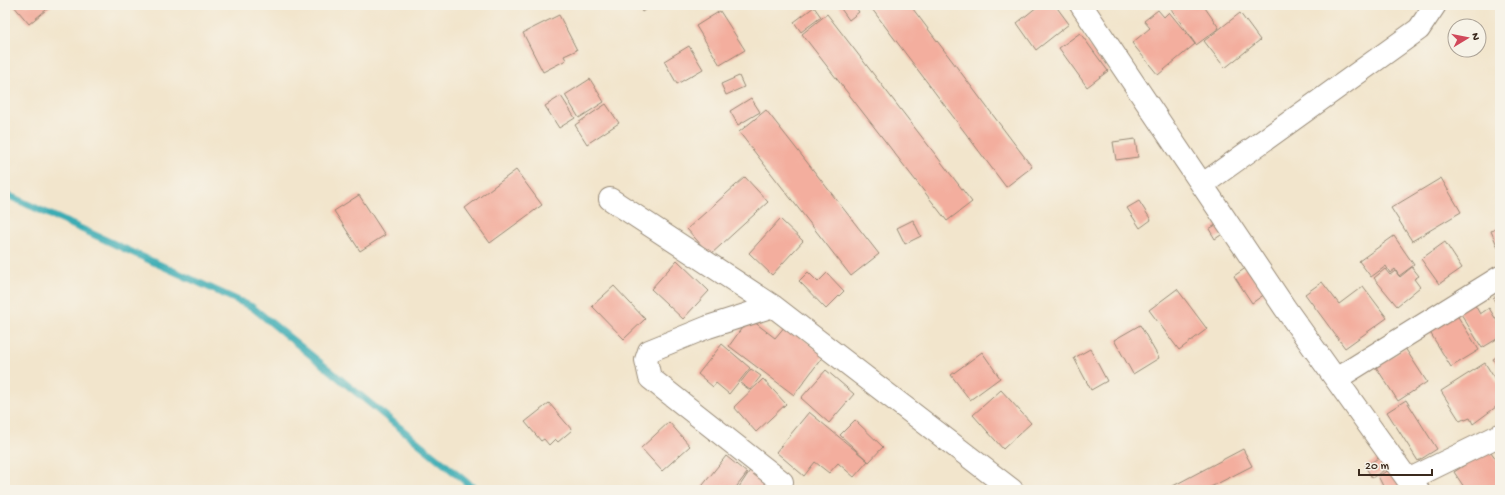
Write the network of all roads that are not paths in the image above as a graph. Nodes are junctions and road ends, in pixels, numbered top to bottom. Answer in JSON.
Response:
{"nodes":[{"id":1,"x":1081,"y":5,"type":"edge"},
{"id":2,"x":1435,"y":5,"type":"edge"},
{"id":3,"x":1202,"y":184,"type":"junction"},
{"id":4,"x":610,"y":199,"type":"dead end"},
{"id":5,"x":1500,"y":277,"type":"edge"},
{"id":6,"x":773,"y":306,"type":"junction"},
{"id":7,"x":1336,"y":379,"type":"junction"},
{"id":8,"x":1500,"y":435,"type":"edge"},
{"id":9,"x":782,"y":482,"type":"dead end"},
{"id":10,"x":1413,"y":485,"type":"edge"},
{"id":11,"x":1012,"y":490,"type":"edge"}],
"edges":[{"from":1,"to":3,"type":"street"},
{"from":2,"to":3,"type":"street"},
{"from":3,"to":7,"type":"street"},
{"from":4,"to":6,"type":"street"},
{"from":5,"to":7,"type":"street"},
{"from":6,"to":9,"type":"street"},
{"from":6,"to":11,"type":"street"},
{"from":7,"to":10,"type":"street"},
{"from":8,"to":10,"type":"street"}]}
